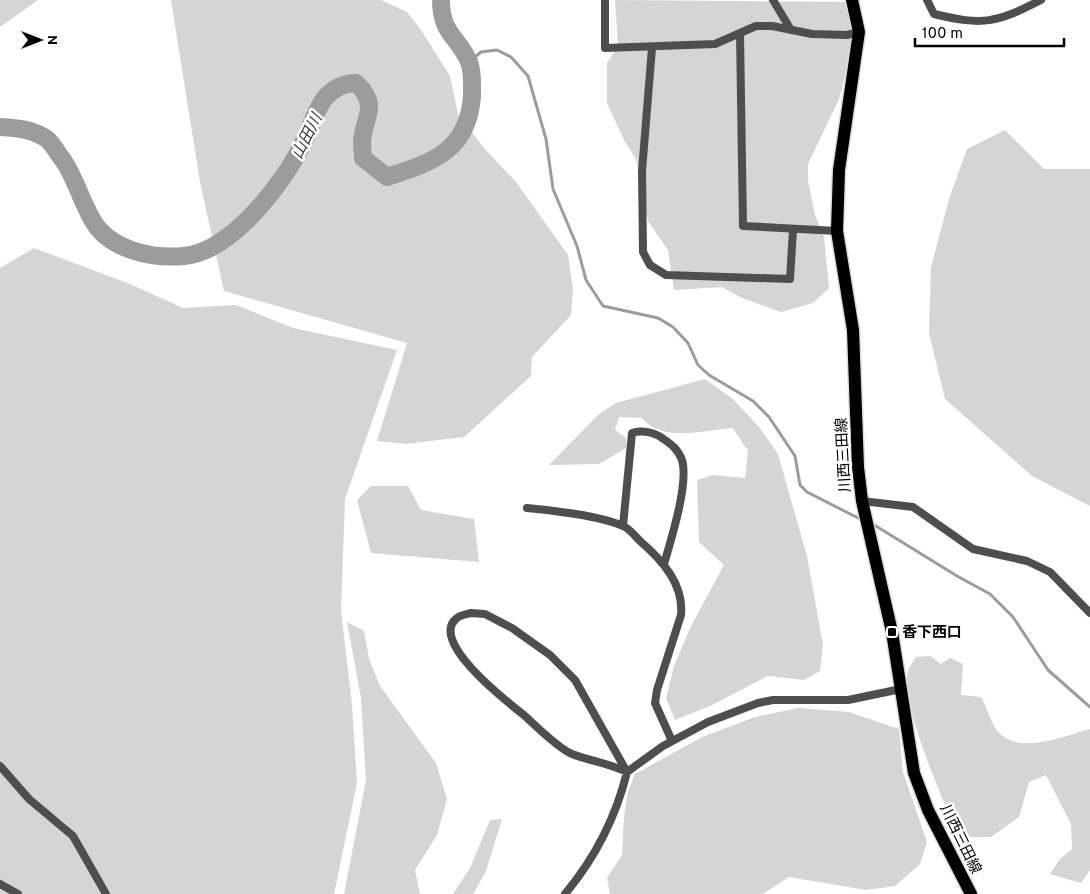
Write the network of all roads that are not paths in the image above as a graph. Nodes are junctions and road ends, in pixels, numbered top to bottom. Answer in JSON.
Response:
{"nodes":[{"id":1,"x":605,"y":0,"type":"edge"},
{"id":2,"x":773,"y":0,"type":"edge"},
{"id":3,"x":852,"y":0,"type":"edge"},
{"id":4,"x":927,"y":0,"type":"edge"},
{"id":5,"x":1041,"y":0,"type":"edge"},
{"id":6,"x":791,"y":30,"type":"junction"},
{"id":7,"x":859,"y":32,"type":"junction"},
{"id":8,"x":740,"y":33,"type":"junction"},
{"id":9,"x":652,"y":48,"type":"junction"},
{"id":10,"x":793,"y":230,"type":"junction"},
{"id":11,"x":837,"y":231,"type":"junction"},
{"id":12,"x":528,"y":508,"type":"dead end"},
{"id":13,"x":865,"y":513,"type":"junction"},
{"id":14,"x":624,"y":526,"type":"junction"},
{"id":15,"x":664,"y":564,"type":"junction"},
{"id":16,"x":1090,"y":613,"type":"edge"},
{"id":17,"x":902,"y":688,"type":"junction"},
{"id":18,"x":672,"y":741,"type":"junction"},
{"id":19,"x":0,"y":766,"type":"edge"},
{"id":20,"x":627,"y":772,"type":"junction"},
{"id":21,"x":0,"y":884,"type":"edge"},
{"id":22,"x":18,"y":894,"type":"edge"},
{"id":23,"x":106,"y":894,"type":"edge"},
{"id":24,"x":564,"y":894,"type":"edge"},
{"id":25,"x":970,"y":894,"type":"edge"}],
"edges":[{"from":1,"to":9,"type":"street"},
{"from":2,"to":6,"type":"street"},
{"from":3,"to":7,"type":"main road","name":"川西三田線"},
{"from":4,"to":5,"type":"street"},
{"from":6,"to":7,"type":"street"},
{"from":6,"to":8,"type":"street"},
{"from":7,"to":11,"type":"main road","name":"川西三田線"},
{"from":8,"to":9,"type":"street"},
{"from":8,"to":10,"type":"street"},
{"from":9,"to":10,"type":"street"},
{"from":10,"to":11,"type":"street"},
{"from":11,"to":13,"type":"main road","name":"川西三田線"},
{"from":12,"to":14,"type":"street"},
{"from":13,"to":16,"type":"street"},
{"from":13,"to":17,"type":"main road","name":"川西三田線"},
{"from":14,"to":15,"type":"street"},
{"from":14,"to":15,"type":"street"},
{"from":15,"to":18,"type":"street"},
{"from":17,"to":18,"type":"street"},
{"from":17,"to":25,"type":"main road","name":"川西三田線"},
{"from":18,"to":20,"type":"street"},
{"from":19,"to":23,"type":"street"},
{"from":20,"to":20,"type":"street"},
{"from":20,"to":24,"type":"street"},
{"from":21,"to":22,"type":"street"}]}
